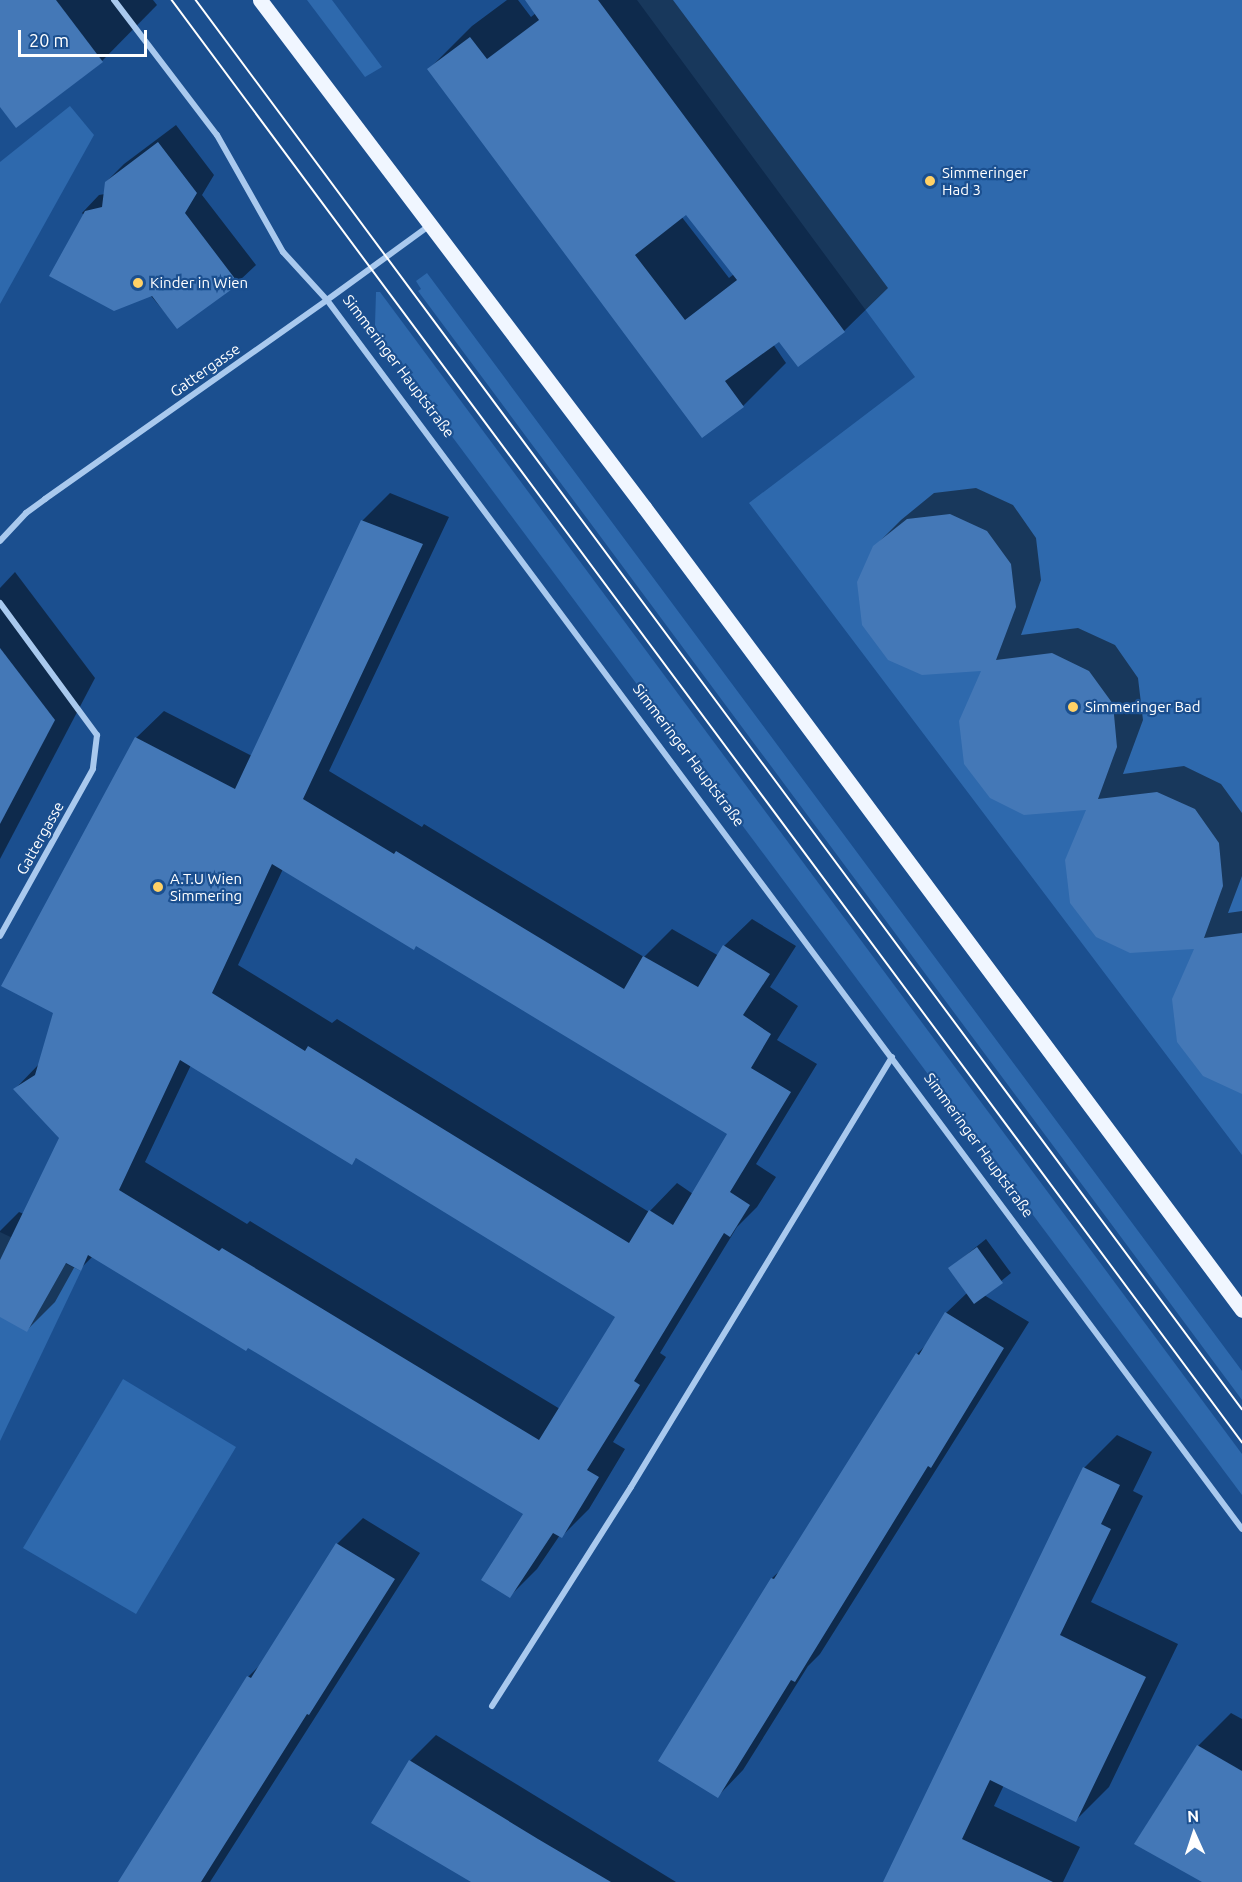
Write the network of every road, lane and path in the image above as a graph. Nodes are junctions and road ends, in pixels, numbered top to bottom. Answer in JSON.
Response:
{"nodes":[{"id":1,"x":114,"y":0,"type":"edge"},
{"id":2,"x":260,"y":0,"type":"edge"},
{"id":3,"x":429,"y":225,"type":"junction"},
{"id":4,"x":327,"y":300,"type":"junction"},
{"id":5,"x":0,"y":541,"type":"edge"},
{"id":6,"x":0,"y":603,"type":"edge"},
{"id":7,"x":0,"y":936,"type":"edge"},
{"id":8,"x":892,"y":1057,"type":"junction"},
{"id":9,"x":1242,"y":1310,"type":"edge"},
{"id":10,"x":1242,"y":1529,"type":"edge"},
{"id":11,"x":492,"y":1706,"type":"dead end"}],
"edges":[{"from":1,"to":4,"type":"street","name":"Simmeringer Hauptstraße"},
{"from":2,"to":3,"type":"main road"},
{"from":3,"to":4,"type":"street","name":"Gattergasse"},
{"from":3,"to":9,"type":"main road"},
{"from":4,"to":5,"type":"street","name":"Gattergasse"},
{"from":4,"to":8,"type":"street","name":"Simmeringer Hauptstraße"},
{"from":6,"to":7,"type":"street","name":"Gattergasse"},
{"from":8,"to":10,"type":"street","name":"Simmeringer Hauptstraße"},
{"from":8,"to":11,"type":"street"}]}
